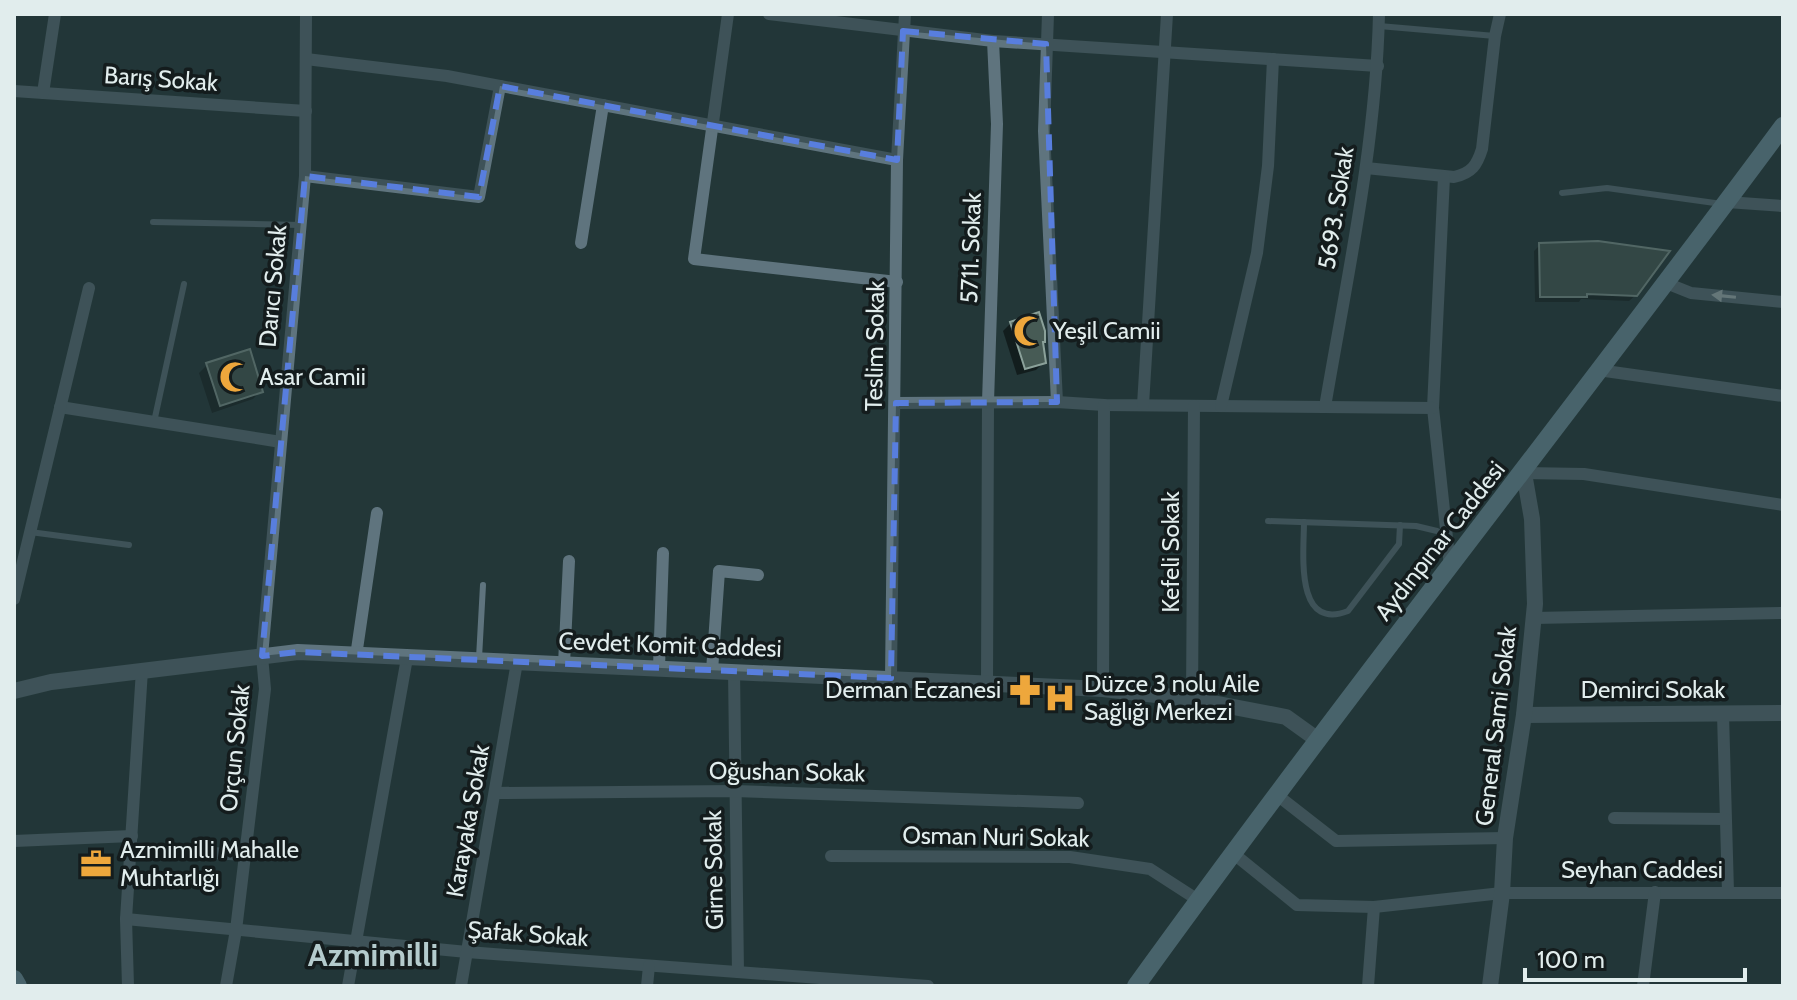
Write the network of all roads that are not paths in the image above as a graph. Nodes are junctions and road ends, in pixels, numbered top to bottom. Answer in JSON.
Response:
{"nodes":[{"id":1,"x":55,"y":14,"type":"edge"},
{"id":2,"x":306,"y":14,"type":"edge"},
{"id":3,"x":728,"y":14,"type":"edge"},
{"id":4,"x":769,"y":14,"type":"edge"},
{"id":5,"x":905,"y":14,"type":"edge"},
{"id":6,"x":1048,"y":14,"type":"edge"},
{"id":7,"x":1167,"y":14,"type":"edge"},
{"id":8,"x":1500,"y":14,"type":"edge"},
{"id":9,"x":1379,"y":20,"type":"edge"},
{"id":10,"x":903,"y":31,"type":"junction"},
{"id":11,"x":1495,"y":36,"type":"junction"},
{"id":12,"x":993,"y":41,"type":"junction"},
{"id":13,"x":1046,"y":44,"type":"junction"},
{"id":14,"x":1165,"y":52,"type":"junction"},
{"id":15,"x":306,"y":59,"type":"junction"},
{"id":16,"x":1273,"y":59,"type":"junction"},
{"id":17,"x":1378,"y":66,"type":"junction"},
{"id":18,"x":500,"y":86,"type":"junction"},
{"id":19,"x":14,"y":91,"type":"edge"},
{"id":20,"x":43,"y":93,"type":"junction"},
{"id":21,"x":603,"y":105,"type":"junction"},
{"id":22,"x":306,"y":111,"type":"junction"},
{"id":23,"x":712,"y":125,"type":"junction"},
{"id":24,"x":1783,"y":126,"type":"edge"},
{"id":25,"x":897,"y":160,"type":"junction"},
{"id":26,"x":1366,"y":168,"type":"junction"},
{"id":27,"x":305,"y":176,"type":"junction"},
{"id":28,"x":1444,"y":177,"type":"junction"},
{"id":29,"x":1562,"y":193,"type":"dead end"},
{"id":30,"x":1726,"y":203,"type":"junction"},
{"id":31,"x":1783,"y":206,"type":"edge"},
{"id":32,"x":153,"y":222,"type":"dead end"},
{"id":33,"x":300,"y":225,"type":"junction"},
{"id":34,"x":581,"y":243,"type":"dead end"},
{"id":35,"x":897,"y":282,"type":"junction"},
{"id":36,"x":1666,"y":283,"type":"junction"},
{"id":37,"x":184,"y":284,"type":"dead end"},
{"id":38,"x":89,"y":288,"type":"dead end"},
{"id":39,"x":1783,"y":302,"type":"edge"},
{"id":40,"x":1598,"y":370,"type":"junction"},
{"id":41,"x":1783,"y":396,"type":"edge"},
{"id":42,"x":988,"y":402,"type":"junction"},
{"id":43,"x":1057,"y":402,"type":"junction"},
{"id":44,"x":896,"y":403,"type":"junction"},
{"id":45,"x":1104,"y":405,"type":"junction"},
{"id":46,"x":1143,"y":405,"type":"junction"},
{"id":47,"x":1194,"y":406,"type":"junction"},
{"id":48,"x":1221,"y":406,"type":"junction"},
{"id":49,"x":60,"y":407,"type":"junction"},
{"id":50,"x":1325,"y":407,"type":"junction"},
{"id":51,"x":1433,"y":408,"type":"junction"},
{"id":52,"x":154,"y":422,"type":"junction"},
{"id":53,"x":281,"y":442,"type":"junction"},
{"id":54,"x":1524,"y":473,"type":"junction"},
{"id":55,"x":1783,"y":505,"type":"edge"},
{"id":56,"x":377,"y":513,"type":"dead end"},
{"id":57,"x":1268,"y":521,"type":"dead end"},
{"id":58,"x":1304,"y":522,"type":"junction"},
{"id":59,"x":1400,"y":525,"type":"junction"},
{"id":60,"x":30,"y":532,"type":"junction"},
{"id":61,"x":1447,"y":536,"type":"junction"},
{"id":62,"x":129,"y":545,"type":"dead end"},
{"id":63,"x":663,"y":553,"type":"dead end"},
{"id":64,"x":569,"y":561,"type":"dead end"},
{"id":65,"x":1450,"y":566,"type":"junction"},
{"id":66,"x":758,"y":575,"type":"dead end"},
{"id":67,"x":483,"y":585,"type":"dead end"},
{"id":68,"x":14,"y":599,"type":"edge"},
{"id":69,"x":1783,"y":613,"type":"edge"},
{"id":70,"x":1534,"y":618,"type":"junction"},
{"id":71,"x":262,"y":656,"type":"junction"},
{"id":72,"x":356,"y":656,"type":"junction"},
{"id":73,"x":407,"y":658,"type":"junction"},
{"id":74,"x":478,"y":661,"type":"junction"},
{"id":75,"x":517,"y":662,"type":"junction"},
{"id":76,"x":564,"y":664,"type":"junction"},
{"id":77,"x":659,"y":667,"type":"junction"},
{"id":78,"x":142,"y":670,"type":"junction"},
{"id":79,"x":712,"y":671,"type":"junction"},
{"id":80,"x":734,"y":671,"type":"junction"},
{"id":81,"x":891,"y":678,"type":"junction"},
{"id":82,"x":987,"y":683,"type":"junction"},
{"id":83,"x":1103,"y":689,"type":"junction"},
{"id":84,"x":14,"y":691,"type":"edge"},
{"id":85,"x":1192,"y":699,"type":"junction"},
{"id":86,"x":1783,"y":713,"type":"edge"},
{"id":87,"x":1723,"y":714,"type":"junction"},
{"id":88,"x":1524,"y":715,"type":"junction"},
{"id":89,"x":1318,"y":740,"type":"junction"},
{"id":90,"x":735,"y":791,"type":"junction"},
{"id":91,"x":495,"y":793,"type":"junction"},
{"id":92,"x":1277,"y":795,"type":"junction"},
{"id":93,"x":1078,"y":803,"type":"dead end"},
{"id":94,"x":1614,"y":818,"type":"dead end"},
{"id":95,"x":1725,"y":819,"type":"junction"},
{"id":96,"x":1505,"y":838,"type":"junction"},
{"id":97,"x":14,"y":841,"type":"edge"},
{"id":98,"x":131,"y":842,"type":"junction"},
{"id":99,"x":1234,"y":854,"type":"junction"},
{"id":100,"x":245,"y":855,"type":"junction"},
{"id":101,"x":831,"y":856,"type":"dead end"},
{"id":102,"x":1655,"y":892,"type":"junction"},
{"id":103,"x":1728,"y":892,"type":"junction"},
{"id":104,"x":1502,"y":893,"type":"junction"},
{"id":105,"x":1783,"y":893,"type":"edge"},
{"id":106,"x":1198,"y":900,"type":"junction"},
{"id":107,"x":1374,"y":907,"type":"junction"},
{"id":108,"x":126,"y":919,"type":"junction"},
{"id":109,"x":236,"y":930,"type":"junction"},
{"id":110,"x":355,"y":942,"type":"junction"},
{"id":111,"x":467,"y":952,"type":"junction"},
{"id":112,"x":649,"y":966,"type":"junction"},
{"id":113,"x":738,"y":972,"type":"junction"},
{"id":114,"x":14,"y":979,"type":"edge"},
{"id":115,"x":783,"y":981,"type":"edge"},
{"id":116,"x":18,"y":986,"type":"edge"},
{"id":117,"x":128,"y":986,"type":"edge"},
{"id":118,"x":226,"y":986,"type":"edge"},
{"id":119,"x":348,"y":986,"type":"edge"},
{"id":120,"x":461,"y":986,"type":"edge"},
{"id":121,"x":647,"y":986,"type":"edge"},
{"id":122,"x":928,"y":986,"type":"edge"},
{"id":123,"x":1136,"y":986,"type":"edge"},
{"id":124,"x":1368,"y":986,"type":"edge"},
{"id":125,"x":1490,"y":986,"type":"edge"},
{"id":126,"x":1643,"y":986,"type":"edge"}],
"edges":[{"from":1,"to":20,"type":"street"},
{"from":2,"to":15,"type":"street","name":"Darıcı Sokak"},
{"from":3,"to":23,"type":"street"},
{"from":4,"to":10,"type":"street"},
{"from":5,"to":10,"type":"street","name":"Teslim Sokak"},
{"from":6,"to":13,"type":"street"},
{"from":7,"to":14,"type":"street"},
{"from":8,"to":11,"type":"street"},
{"from":9,"to":11,"type":"lane"},
{"from":9,"to":17,"type":"street","name":"5693. Sokak"},
{"from":10,"to":12,"type":"street"},
{"from":10,"to":25,"type":"street","name":"Teslim Sokak"},
{"from":11,"to":28,"type":"street"},
{"from":12,"to":13,"type":"street"},
{"from":12,"to":42,"type":"street","name":"5711. Sokak"},
{"from":13,"to":14,"type":"street"},
{"from":13,"to":43,"type":"street"},
{"from":14,"to":16,"type":"street"},
{"from":14,"to":46,"type":"street"},
{"from":15,"to":18,"type":"street"},
{"from":15,"to":22,"type":"street","name":"Darıcı Sokak"},
{"from":16,"to":17,"type":"street"},
{"from":16,"to":48,"type":"street"},
{"from":17,"to":26,"type":"street","name":"5693. Sokak"},
{"from":18,"to":21,"type":"street"},
{"from":18,"to":27,"type":"street"},
{"from":19,"to":20,"type":"street","name":"Barış Sokak"},
{"from":20,"to":22,"type":"street","name":"Barış Sokak"},
{"from":21,"to":23,"type":"street"},
{"from":21,"to":34,"type":"street"},
{"from":22,"to":27,"type":"street","name":"Darıcı Sokak"},
{"from":23,"to":25,"type":"street"},
{"from":23,"to":35,"type":"street"},
{"from":24,"to":30,"type":"main road","name":"Aydınpınar Caddesi"},
{"from":25,"to":35,"type":"street","name":"Teslim Sokak"},
{"from":26,"to":28,"type":"street"},
{"from":26,"to":50,"type":"street","name":"5693. Sokak"},
{"from":27,"to":33,"type":"street","name":"Darıcı Sokak"},
{"from":28,"to":51,"type":"street"},
{"from":29,"to":30,"type":"lane"},
{"from":30,"to":31,"type":"street"},
{"from":30,"to":36,"type":"main road","name":"Aydınpınar Caddesi"},
{"from":32,"to":33,"type":"lane"},
{"from":33,"to":53,"type":"street","name":"Darıcı Sokak"},
{"from":35,"to":44,"type":"street","name":"Teslim Sokak"},
{"from":39,"to":36,"type":"street","one_way":true},
{"from":36,"to":40,"type":"main road","name":"Aydınpınar Caddesi"},
{"from":37,"to":52,"type":"lane"},
{"from":38,"to":49,"type":"street"},
{"from":40,"to":41,"type":"street"},
{"from":40,"to":54,"type":"main road","name":"Aydınpınar Caddesi"},
{"from":42,"to":43,"type":"street"},
{"from":42,"to":44,"type":"street"},
{"from":42,"to":82,"type":"street","name":"5711. Sokak"},
{"from":43,"to":45,"type":"street"},
{"from":44,"to":81,"type":"street","name":"Teslim Sokak"},
{"from":45,"to":46,"type":"street"},
{"from":45,"to":83,"type":"street"},
{"from":46,"to":47,"type":"street"},
{"from":47,"to":48,"type":"street"},
{"from":47,"to":85,"type":"street","name":"Kefeli Sokak"},
{"from":48,"to":50,"type":"street"},
{"from":49,"to":52,"type":"street"},
{"from":49,"to":60,"type":"street"},
{"from":50,"to":51,"type":"street"},
{"from":51,"to":61,"type":"street"},
{"from":52,"to":53,"type":"street"},
{"from":53,"to":71,"type":"street","name":"Darıcı Sokak"},
{"from":54,"to":55,"type":"street"},
{"from":54,"to":65,"type":"main road","name":"Aydınpınar Caddesi"},
{"from":54,"to":70,"type":"street","name":"General Sami Sokak"},
{"from":56,"to":72,"type":"street"},
{"from":57,"to":58,"type":"lane"},
{"from":58,"to":59,"type":"lane"},
{"from":58,"to":59,"type":"lane"},
{"from":59,"to":61,"type":"lane"},
{"from":60,"to":62,"type":"lane"},
{"from":60,"to":68,"type":"street"},
{"from":61,"to":65,"type":"street"},
{"from":63,"to":77,"type":"street"},
{"from":64,"to":76,"type":"street"},
{"from":65,"to":89,"type":"main road","name":"Aydınpınar Caddesi"},
{"from":66,"to":79,"type":"street"},
{"from":67,"to":74,"type":"lane"},
{"from":69,"to":70,"type":"street"},
{"from":70,"to":88,"type":"street","name":"General Sami Sokak"},
{"from":71,"to":72,"type":"street","name":"Cevdet Komit Caddesi"},
{"from":71,"to":78,"type":"street","name":"Cevdet Komit Caddesi"},
{"from":71,"to":100,"type":"street","name":"Orçun Sokak"},
{"from":72,"to":73,"type":"street","name":"Cevdet Komit Caddesi"},
{"from":73,"to":74,"type":"street","name":"Cevdet Komit Caddesi"},
{"from":73,"to":110,"type":"street"},
{"from":74,"to":75,"type":"street","name":"Cevdet Komit Caddesi"},
{"from":75,"to":76,"type":"street","name":"Cevdet Komit Caddesi"},
{"from":75,"to":91,"type":"street","name":"Karayaka Sokak"},
{"from":76,"to":77,"type":"street","name":"Cevdet Komit Caddesi"},
{"from":77,"to":79,"type":"street","name":"Cevdet Komit Caddesi"},
{"from":78,"to":84,"type":"street","name":"Cevdet Komit Caddesi"},
{"from":78,"to":98,"type":"street"},
{"from":79,"to":80,"type":"street","name":"Cevdet Komit Caddesi"},
{"from":80,"to":81,"type":"street","name":"Cevdet Komit Caddesi"},
{"from":80,"to":90,"type":"street","name":"Girne Sokak"},
{"from":81,"to":82,"type":"street","name":"Cevdet Komit Caddesi"},
{"from":82,"to":83,"type":"street","name":"Cevdet Komit Caddesi"},
{"from":83,"to":85,"type":"street","name":"Cevdet Komit Caddesi"},
{"from":85,"to":89,"type":"street","name":"Cevdet Komit Caddesi"},
{"from":86,"to":87,"type":"street","name":"Demirci Sokak"},
{"from":87,"to":88,"type":"street","name":"Demirci Sokak"},
{"from":87,"to":95,"type":"street"},
{"from":88,"to":96,"type":"street","name":"General Sami Sokak"},
{"from":89,"to":92,"type":"main road","name":"Aydınpınar Caddesi"},
{"from":90,"to":91,"type":"street","name":"Oğushan Sokak"},
{"from":90,"to":93,"type":"street","name":"Oğushan Sokak"},
{"from":90,"to":113,"type":"street","name":"Girne Sokak"},
{"from":91,"to":111,"type":"street","name":"Karayaka Sokak"},
{"from":92,"to":96,"type":"street"},
{"from":92,"to":99,"type":"main road","name":"Aydınpınar Caddesi"},
{"from":94,"to":95,"type":"street"},
{"from":95,"to":103,"type":"street"},
{"from":96,"to":104,"type":"street","name":"General Sami Sokak"},
{"from":97,"to":98,"type":"street"},
{"from":98,"to":100,"type":"street"},
{"from":98,"to":108,"type":"street"},
{"from":99,"to":106,"type":"main road","name":"Aydınpınar Caddesi"},
{"from":99,"to":107,"type":"street","name":"Seyhan Caddesi"},
{"from":100,"to":109,"type":"street","name":"Orçun Sokak"},
{"from":101,"to":106,"type":"street","name":"Osman Nuri Sokak"},
{"from":102,"to":103,"type":"street","name":"Seyhan Caddesi"},
{"from":102,"to":104,"type":"street","name":"Seyhan Caddesi"},
{"from":102,"to":126,"type":"street"},
{"from":103,"to":105,"type":"street","name":"Seyhan Caddesi"},
{"from":104,"to":107,"type":"street","name":"Seyhan Caddesi"},
{"from":104,"to":125,"type":"street","name":"General Sami Sokak"},
{"from":106,"to":123,"type":"main road","name":"Aydınpınar Caddesi"},
{"from":107,"to":124,"type":"street"},
{"from":108,"to":109,"type":"street","name":"Şafak Sokak"},
{"from":108,"to":117,"type":"street"},
{"from":109,"to":110,"type":"street","name":"Şafak Sokak"},
{"from":109,"to":118,"type":"street","name":"Orçun Sokak"},
{"from":110,"to":111,"type":"street","name":"Şafak Sokak"},
{"from":110,"to":119,"type":"street"},
{"from":111,"to":112,"type":"street","name":"Şafak Sokak"},
{"from":111,"to":120,"type":"street","name":"Karayaka Sokak"},
{"from":112,"to":113,"type":"street","name":"Şafak Sokak"},
{"from":112,"to":121,"type":"street"},
{"from":113,"to":115,"type":"street","name":"Şafak Sokak"},
{"from":114,"to":116,"type":"main road"},
{"from":115,"to":122,"type":"street","name":"Şafak Sokak"}]}
